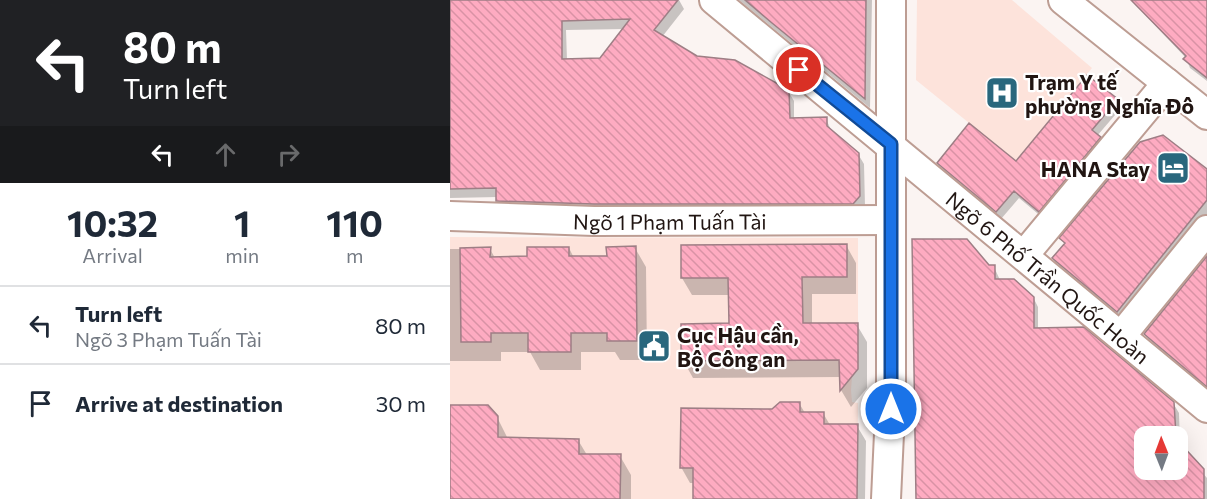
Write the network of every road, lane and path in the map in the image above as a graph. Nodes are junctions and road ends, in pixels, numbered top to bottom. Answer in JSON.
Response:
{"nodes":[{"id":1,"x":714,"y":0,"type":"edge"},
{"id":2,"x":891,"y":0,"type":"edge"},
{"id":3,"x":1064,"y":0,"type":"edge"},
{"id":4,"x":1167,"y":83,"type":"junction"},
{"id":5,"x":1207,"y":115,"type":"edge"},
{"id":6,"x":891,"y":144,"type":"junction"},
{"id":7,"x":450,"y":216,"type":"edge"},
{"id":8,"x":891,"y":220,"type":"junction"},
{"id":9,"x":1207,"y":230,"type":"edge"},
{"id":10,"x":1024,"y":255,"type":"junction"},
{"id":11,"x":1121,"y":336,"type":"junction"},
{"id":12,"x":1207,"y":408,"type":"edge"},
{"id":13,"x":886,"y":499,"type":"edge"}],
"edges":[{"from":1,"to":6,"type":"street","name":"Ngõ 6 Phố Trần Quốc Hoàn"},
{"from":2,"to":6,"type":"street"},
{"from":3,"to":4,"type":"street"},
{"from":4,"to":5,"type":"street"},
{"from":4,"to":10,"type":"street"},
{"from":6,"to":8,"type":"street"},
{"from":6,"to":10,"type":"street","name":"Ngõ 6 Phố Trần Quốc Hoàn"},
{"from":7,"to":8,"type":"street","name":"Ngõ 1 Phạm Tuấn Tài"},
{"from":8,"to":13,"type":"street"},
{"from":9,"to":11,"type":"street"},
{"from":10,"to":11,"type":"street","name":"Ngõ 6 Phố Trần Quốc Hoàn"},
{"from":11,"to":12,"type":"street","name":"Ngõ 6 Phố Trần Quốc Hoàn"}]}
